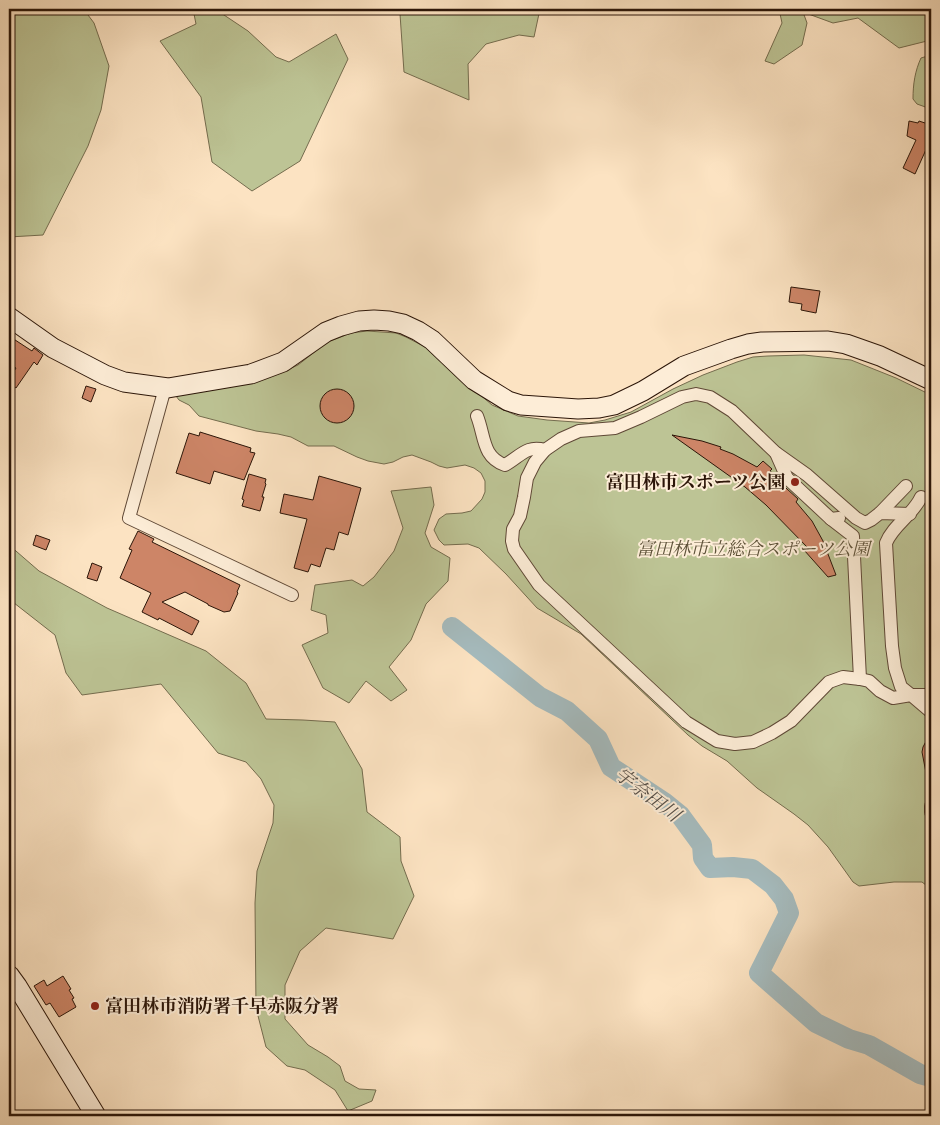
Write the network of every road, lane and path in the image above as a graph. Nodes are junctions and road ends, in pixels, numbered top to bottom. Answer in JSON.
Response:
{"nodes":[{"id":1,"x":9,"y":317,"type":"edge"},
{"id":2,"x":931,"y":380,"type":"edge"},
{"id":3,"x":165,"y":388,"type":"junction"},
{"id":4,"x":477,"y":416,"type":"dead end"},
{"id":5,"x":545,"y":450,"type":"junction"},
{"id":6,"x":776,"y":453,"type":"junction"},
{"id":7,"x":906,"y":486,"type":"dead end"},
{"id":8,"x":921,"y":497,"type":"dead end"},
{"id":9,"x":880,"y":513,"type":"junction"},
{"id":10,"x":910,"y":514,"type":"junction"},
{"id":11,"x":854,"y":517,"type":"junction"},
{"id":12,"x":831,"y":518,"type":"junction"},
{"id":13,"x":292,"y":595,"type":"dead end"},
{"id":14,"x":860,"y":679,"type":"junction"},
{"id":15,"x":931,"y":695,"type":"edge"},
{"id":16,"x":911,"y":696,"type":"junction"},
{"id":17,"x":931,"y":712,"type":"edge"},
{"id":18,"x":931,"y":806,"type":"edge"},
{"id":19,"x":931,"y":812,"type":"edge"},
{"id":20,"x":9,"y":975,"type":"edge"},
{"id":21,"x":96,"y":1116,"type":"edge"}],
"edges":[{"from":1,"to":3,"type":"street"},
{"from":2,"to":3,"type":"street"},
{"from":3,"to":13,"type":"street"},
{"from":4,"to":5,"type":"street"},
{"from":5,"to":6,"type":"street"},
{"from":5,"to":14,"type":"street"},
{"from":6,"to":11,"type":"street"},
{"from":6,"to":12,"type":"street"},
{"from":7,"to":9,"type":"street"},
{"from":8,"to":10,"type":"street"},
{"from":9,"to":10,"type":"street"},
{"from":9,"to":11,"type":"street"},
{"from":10,"to":16,"type":"street"},
{"from":11,"to":12,"type":"street"},
{"from":12,"to":14,"type":"street"},
{"from":14,"to":16,"type":"street"},
{"from":15,"to":16,"type":"street"},
{"from":16,"to":17,"type":"street"},
{"from":18,"to":19,"type":"street"},
{"from":20,"to":21,"type":"street"}]}
